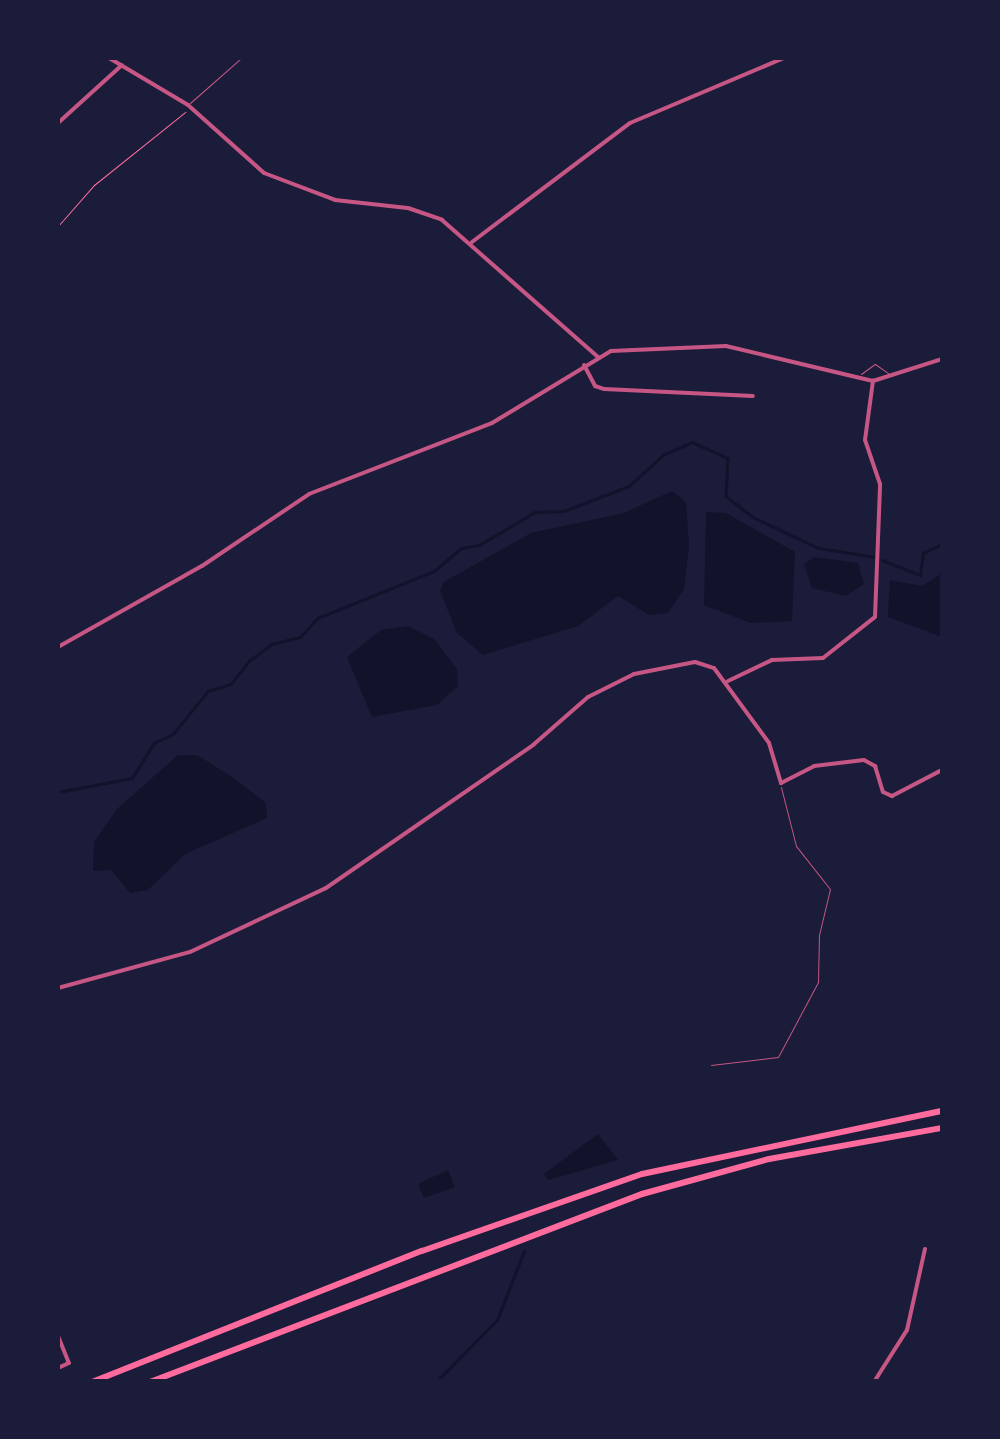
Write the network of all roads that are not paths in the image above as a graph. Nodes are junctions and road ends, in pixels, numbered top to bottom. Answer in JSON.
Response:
{"nodes":[{"id":1,"x":109,"y":58,"type":"edge"},
{"id":2,"x":240,"y":58,"type":"edge"},
{"id":3,"x":784,"y":58,"type":"edge"},
{"id":4,"x":122,"y":65,"type":"junction"},
{"id":5,"x":189,"y":106,"type":"junction"},
{"id":6,"x":58,"y":123,"type":"edge"},
{"id":7,"x":472,"y":242,"type":"junction"},
{"id":8,"x":598,"y":357,"type":"junction"},
{"id":9,"x":942,"y":359,"type":"edge"},
{"id":10,"x":584,"y":365,"type":"junction"},
{"id":11,"x":890,"y":376,"type":"junction"},
{"id":12,"x":855,"y":379,"type":"junction"},
{"id":13,"x":873,"y":381,"type":"junction"},
{"id":14,"x":753,"y":396,"type":"dead end"},
{"id":15,"x":58,"y":646,"type":"edge"},
{"id":16,"x":728,"y":681,"type":"junction"},
{"id":17,"x":942,"y":770,"type":"edge"},
{"id":18,"x":781,"y":784,"type":"junction"},
{"id":19,"x":58,"y":988,"type":"edge"},
{"id":20,"x":711,"y":1066,"type":"dead end"},
{"id":21,"x":942,"y":1111,"type":"edge"},
{"id":22,"x":942,"y":1128,"type":"edge"},
{"id":23,"x":925,"y":1249,"type":"dead end"},
{"id":24,"x":58,"y":1336,"type":"edge"},
{"id":25,"x":58,"y":1368,"type":"edge"},
{"id":26,"x":92,"y":1382,"type":"edge"},
{"id":27,"x":150,"y":1382,"type":"edge"},
{"id":28,"x":874,"y":1382,"type":"edge"}],
"edges":[{"from":1,"to":4,"type":"street"},
{"from":2,"to":5,"type":"lane"},
{"from":3,"to":7,"type":"street"},
{"from":4,"to":5,"type":"street"},
{"from":4,"to":6,"type":"street"},
{"from":5,"to":7,"type":"street"},
{"from":7,"to":8,"type":"street"},
{"from":8,"to":10,"type":"street"},
{"from":8,"to":12,"type":"street"},
{"from":9,"to":11,"type":"street"},
{"from":10,"to":14,"type":"street"},
{"from":10,"to":15,"type":"street"},
{"from":11,"to":12,"type":"lane"},
{"from":11,"to":13,"type":"street"},
{"from":12,"to":13,"type":"street"},
{"from":13,"to":16,"type":"street"},
{"from":16,"to":18,"type":"street"},
{"from":16,"to":19,"type":"street"},
{"from":17,"to":18,"type":"street"},
{"from":18,"to":20,"type":"lane"},
{"from":21,"to":26,"type":"highway"},
{"from":22,"to":27,"type":"highway"},
{"from":23,"to":28,"type":"street"},
{"from":24,"to":25,"type":"street"}]}
